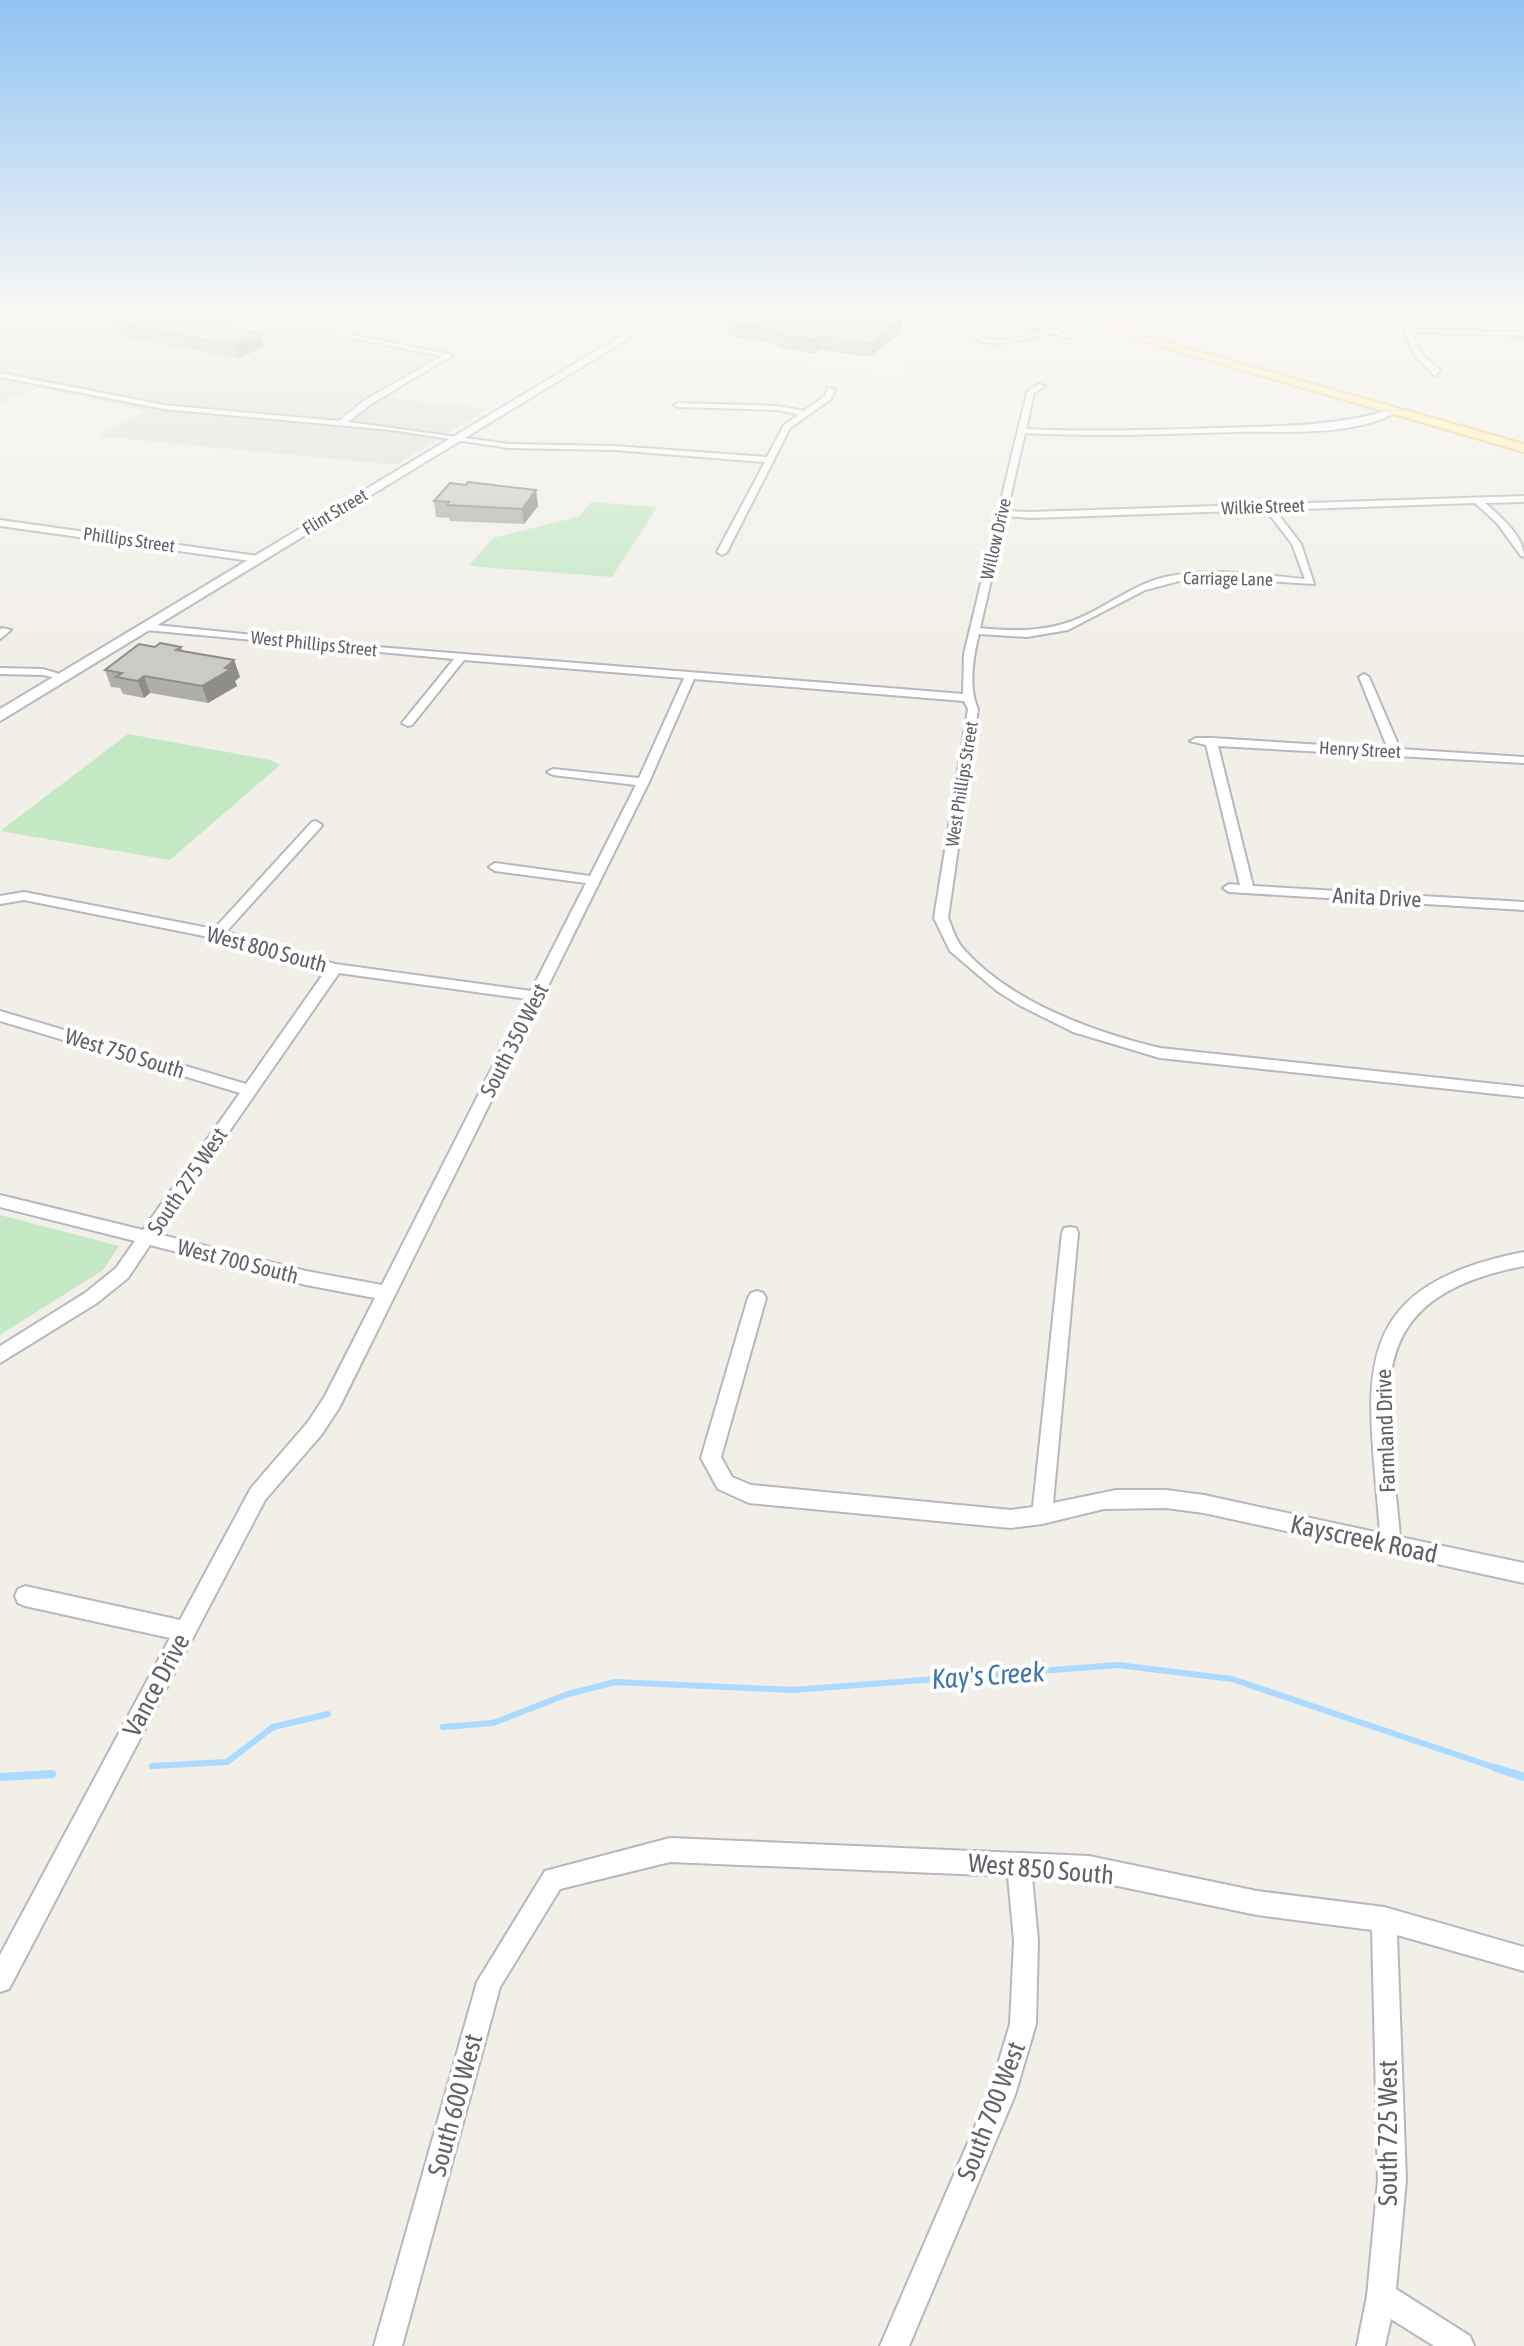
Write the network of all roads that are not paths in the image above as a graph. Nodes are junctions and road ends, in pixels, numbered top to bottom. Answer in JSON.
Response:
{"nodes":[{"id":1,"x":293,"y":419,"type":"edge"},
{"id":2,"x":346,"y":419,"type":"edge"},
{"id":3,"x":489,"y":419,"type":"edge"},
{"id":4,"x":796,"y":419,"type":"edge"},
{"id":5,"x":1025,"y":419,"type":"edge"},
{"id":6,"x":1374,"y":419,"type":"edge"},
{"id":7,"x":1424,"y":419,"type":"edge"},
{"id":8,"x":340,"y":424,"type":"junction"},
{"id":9,"x":1022,"y":431,"type":"junction"},
{"id":10,"x":457,"y":439,"type":"junction"},
{"id":11,"x":1524,"y":448,"type":"edge"},
{"id":12,"x":769,"y":460,"type":"junction"},
{"id":13,"x":1524,"y":499,"type":"edge"},
{"id":14,"x":1477,"y":500,"type":"junction"},
{"id":15,"x":1268,"y":507,"type":"junction"},
{"id":16,"x":1002,"y":513,"type":"junction"},
{"id":17,"x":0,"y":523,"type":"edge"},
{"id":18,"x":722,"y":552,"type":"dead end"},
{"id":19,"x":1524,"y":554,"type":"edge"},
{"id":20,"x":258,"y":559,"type":"junction"},
{"id":21,"x":146,"y":627,"type":"junction"},
{"id":22,"x":975,"y":631,"type":"junction"},
{"id":23,"x":461,"y":657,"type":"junction"},
{"id":24,"x":0,"y":671,"type":"edge"},
{"id":25,"x":690,"y":676,"type":"junction"},
{"id":26,"x":64,"y":677,"type":"junction"},
{"id":27,"x":1364,"y":677,"type":"dead end"},
{"id":28,"x":968,"y":698,"type":"junction"},
{"id":29,"x":0,"y":716,"type":"edge"},
{"id":30,"x":408,"y":723,"type":"dead end"},
{"id":31,"x":1196,"y":741,"type":"dead end"},
{"id":32,"x":1211,"y":741,"type":"junction"},
{"id":33,"x":1395,"y":752,"type":"junction"},
{"id":34,"x":1524,"y":760,"type":"edge"},
{"id":35,"x":553,"y":772,"type":"dead end"},
{"id":36,"x":643,"y":782,"type":"junction"},
{"id":37,"x":316,"y":825,"type":"dead end"},
{"id":38,"x":495,"y":867,"type":"dead end"},
{"id":39,"x":594,"y":880,"type":"junction"},
{"id":40,"x":1229,"y":888,"type":"dead end"},
{"id":41,"x":1247,"y":889,"type":"junction"},
{"id":42,"x":0,"y":900,"type":"edge"},
{"id":43,"x":1524,"y":906,"type":"edge"},
{"id":44,"x":217,"y":934,"type":"junction"},
{"id":45,"x":335,"y":968,"type":"junction"},
{"id":46,"x":536,"y":996,"type":"junction"},
{"id":47,"x":0,"y":1016,"type":"edge"},
{"id":48,"x":249,"y":1090,"type":"junction"},
{"id":49,"x":1524,"y":1092,"type":"edge"},
{"id":50,"x":0,"y":1201,"type":"edge"},
{"id":51,"x":1070,"y":1233,"type":"dead end"},
{"id":52,"x":148,"y":1239,"type":"junction"},
{"id":53,"x":1524,"y":1259,"type":"edge"},
{"id":54,"x":385,"y":1293,"type":"junction"},
{"id":55,"x":757,"y":1298,"type":"dead end"},
{"id":56,"x":0,"y":1355,"type":"edge"},
{"id":57,"x":332,"y":1402,"type":"joint"},
{"id":58,"x":1042,"y":1515,"type":"junction"},
{"id":59,"x":1391,"y":1544,"type":"junction"},
{"id":60,"x":1524,"y":1573,"type":"edge"},
{"id":61,"x":25,"y":1596,"type":"dead end"},
{"id":62,"x":184,"y":1631,"type":"junction"},
{"id":63,"x":1019,"y":1864,"type":"junction"},
{"id":64,"x":553,"y":1879,"type":"joint"},
{"id":65,"x":1384,"y":1919,"type":"junction"},
{"id":66,"x":1524,"y":1959,"type":"edge"},
{"id":67,"x":0,"y":1980,"type":"edge"},
{"id":68,"x":1381,"y":2296,"type":"junction"},
{"id":69,"x":388,"y":2346,"type":"edge"},
{"id":70,"x":894,"y":2346,"type":"edge"},
{"id":71,"x":1371,"y":2346,"type":"edge"},
{"id":72,"x":1460,"y":2346,"type":"edge"}],
"edges":[{"from":1,"to":8,"type":"street"},
{"from":2,"to":8,"type":"street"},
{"from":3,"to":10,"type":"street","name":"Flint Street"},
{"from":4,"to":12,"type":"street"},
{"from":5,"to":9,"type":"street","name":"Willow Drive"},
{"from":6,"to":9,"type":"street"},
{"from":7,"to":11,"type":"main road"},
{"from":8,"to":10,"type":"street"},
{"from":9,"to":16,"type":"street","name":"Willow Drive"},
{"from":10,"to":12,"type":"street"},
{"from":10,"to":20,"type":"street","name":"Flint Street"},
{"from":12,"to":18,"type":"street"},
{"from":13,"to":14,"type":"street","name":"Wilkie Street"},
{"from":14,"to":15,"type":"street","name":"Wilkie Street"},
{"from":14,"to":19,"type":"street"},
{"from":15,"to":16,"type":"street","name":"Wilkie Street"},
{"from":15,"to":22,"type":"street","name":"Carriage Lane"},
{"from":16,"to":22,"type":"street","name":"Willow Drive"},
{"from":17,"to":20,"type":"street","name":"Phillips Street"},
{"from":20,"to":21,"type":"street","name":"Flint Street"},
{"from":21,"to":23,"type":"street","name":"West Phillips Street"},
{"from":21,"to":26,"type":"street","name":"Flint Street"},
{"from":22,"to":28,"type":"street","name":"Willow Drive"},
{"from":23,"to":25,"type":"street","name":"West Phillips Street"},
{"from":23,"to":30,"type":"street"},
{"from":24,"to":26,"type":"street"},
{"from":25,"to":28,"type":"street","name":"West Phillips Street"},
{"from":25,"to":36,"type":"street","name":"South 350 West"},
{"from":26,"to":29,"type":"street","name":"Flint Street"},
{"from":27,"to":33,"type":"street"},
{"from":28,"to":49,"type":"street","name":"West Phillips Street"},
{"from":31,"to":32,"type":"street","name":"Henry Street"},
{"from":32,"to":33,"type":"street","name":"Henry Street"},
{"from":32,"to":41,"type":"street"},
{"from":33,"to":34,"type":"street","name":"Henry Street"},
{"from":35,"to":36,"type":"street"},
{"from":36,"to":39,"type":"street","name":"South 350 West"},
{"from":37,"to":44,"type":"street"},
{"from":38,"to":39,"type":"street"},
{"from":39,"to":46,"type":"street","name":"South 350 West"},
{"from":40,"to":41,"type":"street","name":"Anita Drive"},
{"from":41,"to":43,"type":"street","name":"Anita Drive"},
{"from":42,"to":44,"type":"street","name":"West 800 South"},
{"from":44,"to":45,"type":"street","name":"West 800 South"},
{"from":45,"to":46,"type":"street","name":"West 800 South"},
{"from":45,"to":48,"type":"street","name":"South 275 West"},
{"from":46,"to":54,"type":"street","name":"South 350 West"},
{"from":47,"to":48,"type":"street","name":"West 750 South"},
{"from":48,"to":52,"type":"street","name":"South 275 West"},
{"from":50,"to":52,"type":"street","name":"West 700 South"},
{"from":51,"to":58,"type":"street"},
{"from":52,"to":54,"type":"street","name":"West 700 South"},
{"from":52,"to":56,"type":"street","name":"South 275 West"},
{"from":53,"to":59,"type":"street","name":"Farmland Drive"},
{"from":54,"to":57,"type":"street","name":"South 350 West"},
{"from":55,"to":58,"type":"street","name":"Kayscreek Road"},
{"from":57,"to":62,"type":"street","name":"Vance Drive"},
{"from":58,"to":59,"type":"street","name":"Kayscreek Road"},
{"from":59,"to":60,"type":"street","name":"Kayscreek Road"},
{"from":61,"to":62,"type":"street"},
{"from":62,"to":67,"type":"street","name":"Vance Drive"},
{"from":63,"to":64,"type":"street","name":"West 850 South"},
{"from":63,"to":65,"type":"street","name":"West 850 South"},
{"from":63,"to":70,"type":"street","name":"South 700 West"},
{"from":64,"to":69,"type":"street","name":"South 600 West"},
{"from":65,"to":66,"type":"street","name":"West 850 South"},
{"from":65,"to":68,"type":"street","name":"South 725 West"},
{"from":68,"to":71,"type":"street","name":"South 725 West"},
{"from":68,"to":72,"type":"street"}]}
